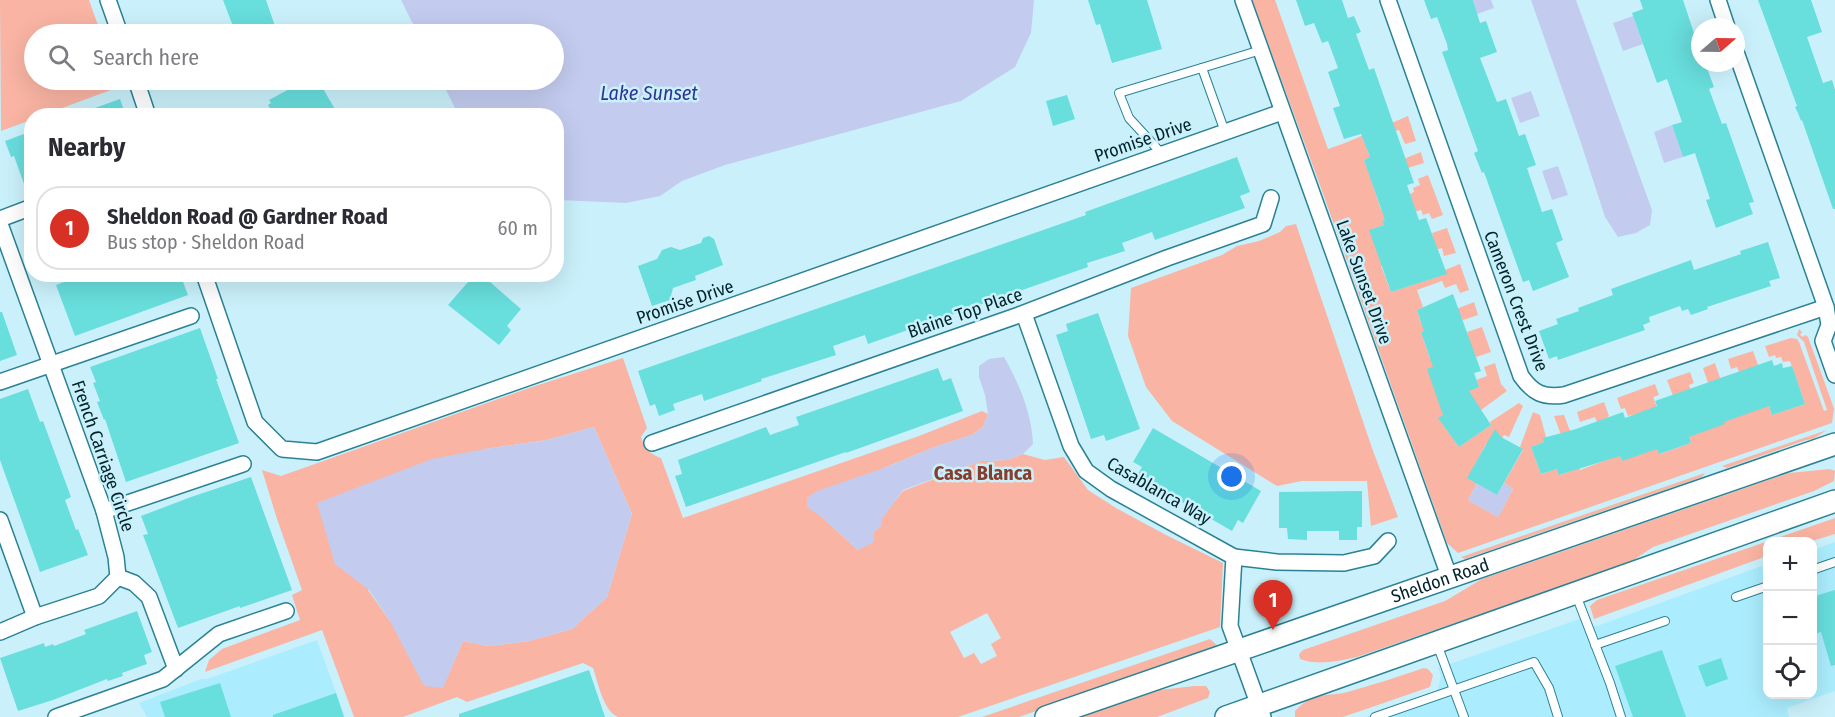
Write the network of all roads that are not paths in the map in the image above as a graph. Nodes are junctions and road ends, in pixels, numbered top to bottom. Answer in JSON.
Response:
{"nodes":[{"id":1,"x":108,"y":0,"type":"edge"},
{"id":2,"x":1243,"y":0,"type":"edge"},
{"id":3,"x":1388,"y":0,"type":"edge"},
{"id":4,"x":1718,"y":0,"type":"edge"},
{"id":5,"x":1724,"y":18,"type":"edge"},
{"id":6,"x":116,"y":24,"type":"edge"},
{"id":7,"x":1261,"y":50,"type":"junction"},
{"id":8,"x":1202,"y":68,"type":"junction"},
{"id":9,"x":1743,"y":72,"type":"edge"},
{"id":10,"x":139,"y":90,"type":"edge"},
{"id":11,"x":145,"y":108,"type":"edge"},
{"id":12,"x":1282,"y":112,"type":"junction"},
{"id":13,"x":1225,"y":132,"type":"junction"},
{"id":14,"x":1162,"y":154,"type":"junction"},
{"id":15,"x":1271,"y":198,"type":"dead end"},
{"id":16,"x":24,"y":210,"type":"edge"},
{"id":17,"x":0,"y":219,"type":"edge"},
{"id":18,"x":0,"y":224,"type":"edge"},
{"id":19,"x":207,"y":282,"type":"edge"},
{"id":20,"x":1826,"y":308,"type":"junction"},
{"id":21,"x":1024,"y":314,"type":"junction"},
{"id":22,"x":191,"y":316,"type":"dead end"},
{"id":23,"x":1832,"y":328,"type":"edge"},
{"id":24,"x":50,"y":364,"type":"junction"},
{"id":25,"x":1835,"y":375,"type":"edge"},
{"id":26,"x":0,"y":382,"type":"edge"},
{"id":27,"x":652,"y":443,"type":"dead end"},
{"id":28,"x":1835,"y":444,"type":"edge"},
{"id":29,"x":243,"y":464,"type":"dead end"},
{"id":30,"x":1835,"y":501,"type":"edge"},
{"id":31,"x":104,"y":511,"type":"junction"},
{"id":32,"x":0,"y":520,"type":"edge"},
{"id":33,"x":1388,"y":541,"type":"dead end"},
{"id":34,"x":1234,"y":557,"type":"junction"},
{"id":35,"x":1835,"y":562,"type":"edge"},
{"id":36,"x":1817,"y":568,"type":"edge"},
{"id":37,"x":1449,"y":576,"type":"junction"},
{"id":38,"x":118,"y":577,"type":"junction"},
{"id":39,"x":1763,"y":587,"type":"edge"},
{"id":40,"x":1576,"y":593,"type":"junction"},
{"id":41,"x":1736,"y":597,"type":"dead end"},
{"id":42,"x":286,"y":611,"type":"dead end"},
{"id":43,"x":35,"y":617,"type":"junction"},
{"id":44,"x":1665,"y":621,"type":"dead end"},
{"id":45,"x":0,"y":632,"type":"edge"},
{"id":46,"x":1437,"y":642,"type":"junction"},
{"id":47,"x":1595,"y":645,"type":"junction"},
{"id":48,"x":1238,"y":650,"type":"junction"},
{"id":49,"x":176,"y":669,"type":"junction"},
{"id":50,"x":1454,"y":690,"type":"junction"},
{"id":51,"x":1261,"y":711,"type":"edge"},
{"id":52,"x":56,"y":717,"type":"edge"},
{"id":53,"x":1046,"y":717,"type":"edge"},
{"id":54,"x":1226,"y":717,"type":"edge"},
{"id":55,"x":1375,"y":717,"type":"edge"},
{"id":56,"x":1464,"y":717,"type":"edge"},
{"id":57,"x":1558,"y":717,"type":"edge"},
{"id":58,"x":1621,"y":717,"type":"edge"}],
"edges":[{"from":1,"to":6,"type":"street"},
{"from":2,"to":7,"type":"street","name":"Lake Sunset Drive"},
{"from":3,"to":20,"type":"street","name":"Cameron Crest Drive"},
{"from":4,"to":5,"type":"street"},
{"from":7,"to":8,"type":"lane"},
{"from":7,"to":12,"type":"street","name":"Lake Sunset Drive"},
{"from":8,"to":13,"type":"lane"},
{"from":8,"to":14,"type":"lane"},
{"from":9,"to":20,"type":"street"},
{"from":10,"to":11,"type":"street"},
{"from":12,"to":13,"type":"street","name":"Promise Drive"},
{"from":12,"to":37,"type":"street","name":"Lake Sunset Drive"},
{"from":13,"to":14,"type":"street","name":"Promise Drive"},
{"from":14,"to":19,"type":"street","name":"Promise Drive"},
{"from":15,"to":21,"type":"street","name":"Blaine Top Place"},
{"from":16,"to":17,"type":"street"},
{"from":18,"to":24,"type":"street","name":"French Carriage Circle"},
{"from":20,"to":23,"type":"street"},
{"from":21,"to":27,"type":"street","name":"Blaine Top Place"},
{"from":21,"to":34,"type":"street","name":"Casablanca Way"},
{"from":22,"to":24,"type":"street"},
{"from":23,"to":25,"type":"street"},
{"from":24,"to":26,"type":"street"},
{"from":24,"to":31,"type":"street","name":"French Carriage Circle"},
{"from":28,"to":37,"type":"main road","name":"Sheldon Road"},
{"from":29,"to":31,"type":"street"},
{"from":30,"to":40,"type":"main road"},
{"from":31,"to":38,"type":"street","name":"French Carriage Circle"},
{"from":32,"to":43,"type":"street"},
{"from":33,"to":34,"type":"street","name":"Casablanca Way"},
{"from":34,"to":48,"type":"street"},
{"from":35,"to":36,"type":"lane"},
{"from":37,"to":48,"type":"main road","name":"Sheldon Road"},
{"from":38,"to":43,"type":"street"},
{"from":38,"to":49,"type":"street"},
{"from":39,"to":41,"type":"lane"},
{"from":40,"to":46,"type":"main road"},
{"from":40,"to":47,"type":"lane"},
{"from":42,"to":49,"type":"street"},
{"from":43,"to":45,"type":"street"},
{"from":44,"to":47,"type":"lane"},
{"from":46,"to":50,"type":"lane"},
{"from":46,"to":51,"type":"main road"},
{"from":47,"to":58,"type":"lane"},
{"from":48,"to":51,"type":"street"},
{"from":48,"to":53,"type":"main road","name":"Sheldon Road"},
{"from":49,"to":52,"type":"street"},
{"from":50,"to":55,"type":"lane"},
{"from":50,"to":56,"type":"lane"},
{"from":50,"to":57,"type":"lane"},
{"from":51,"to":54,"type":"main road"}]}
